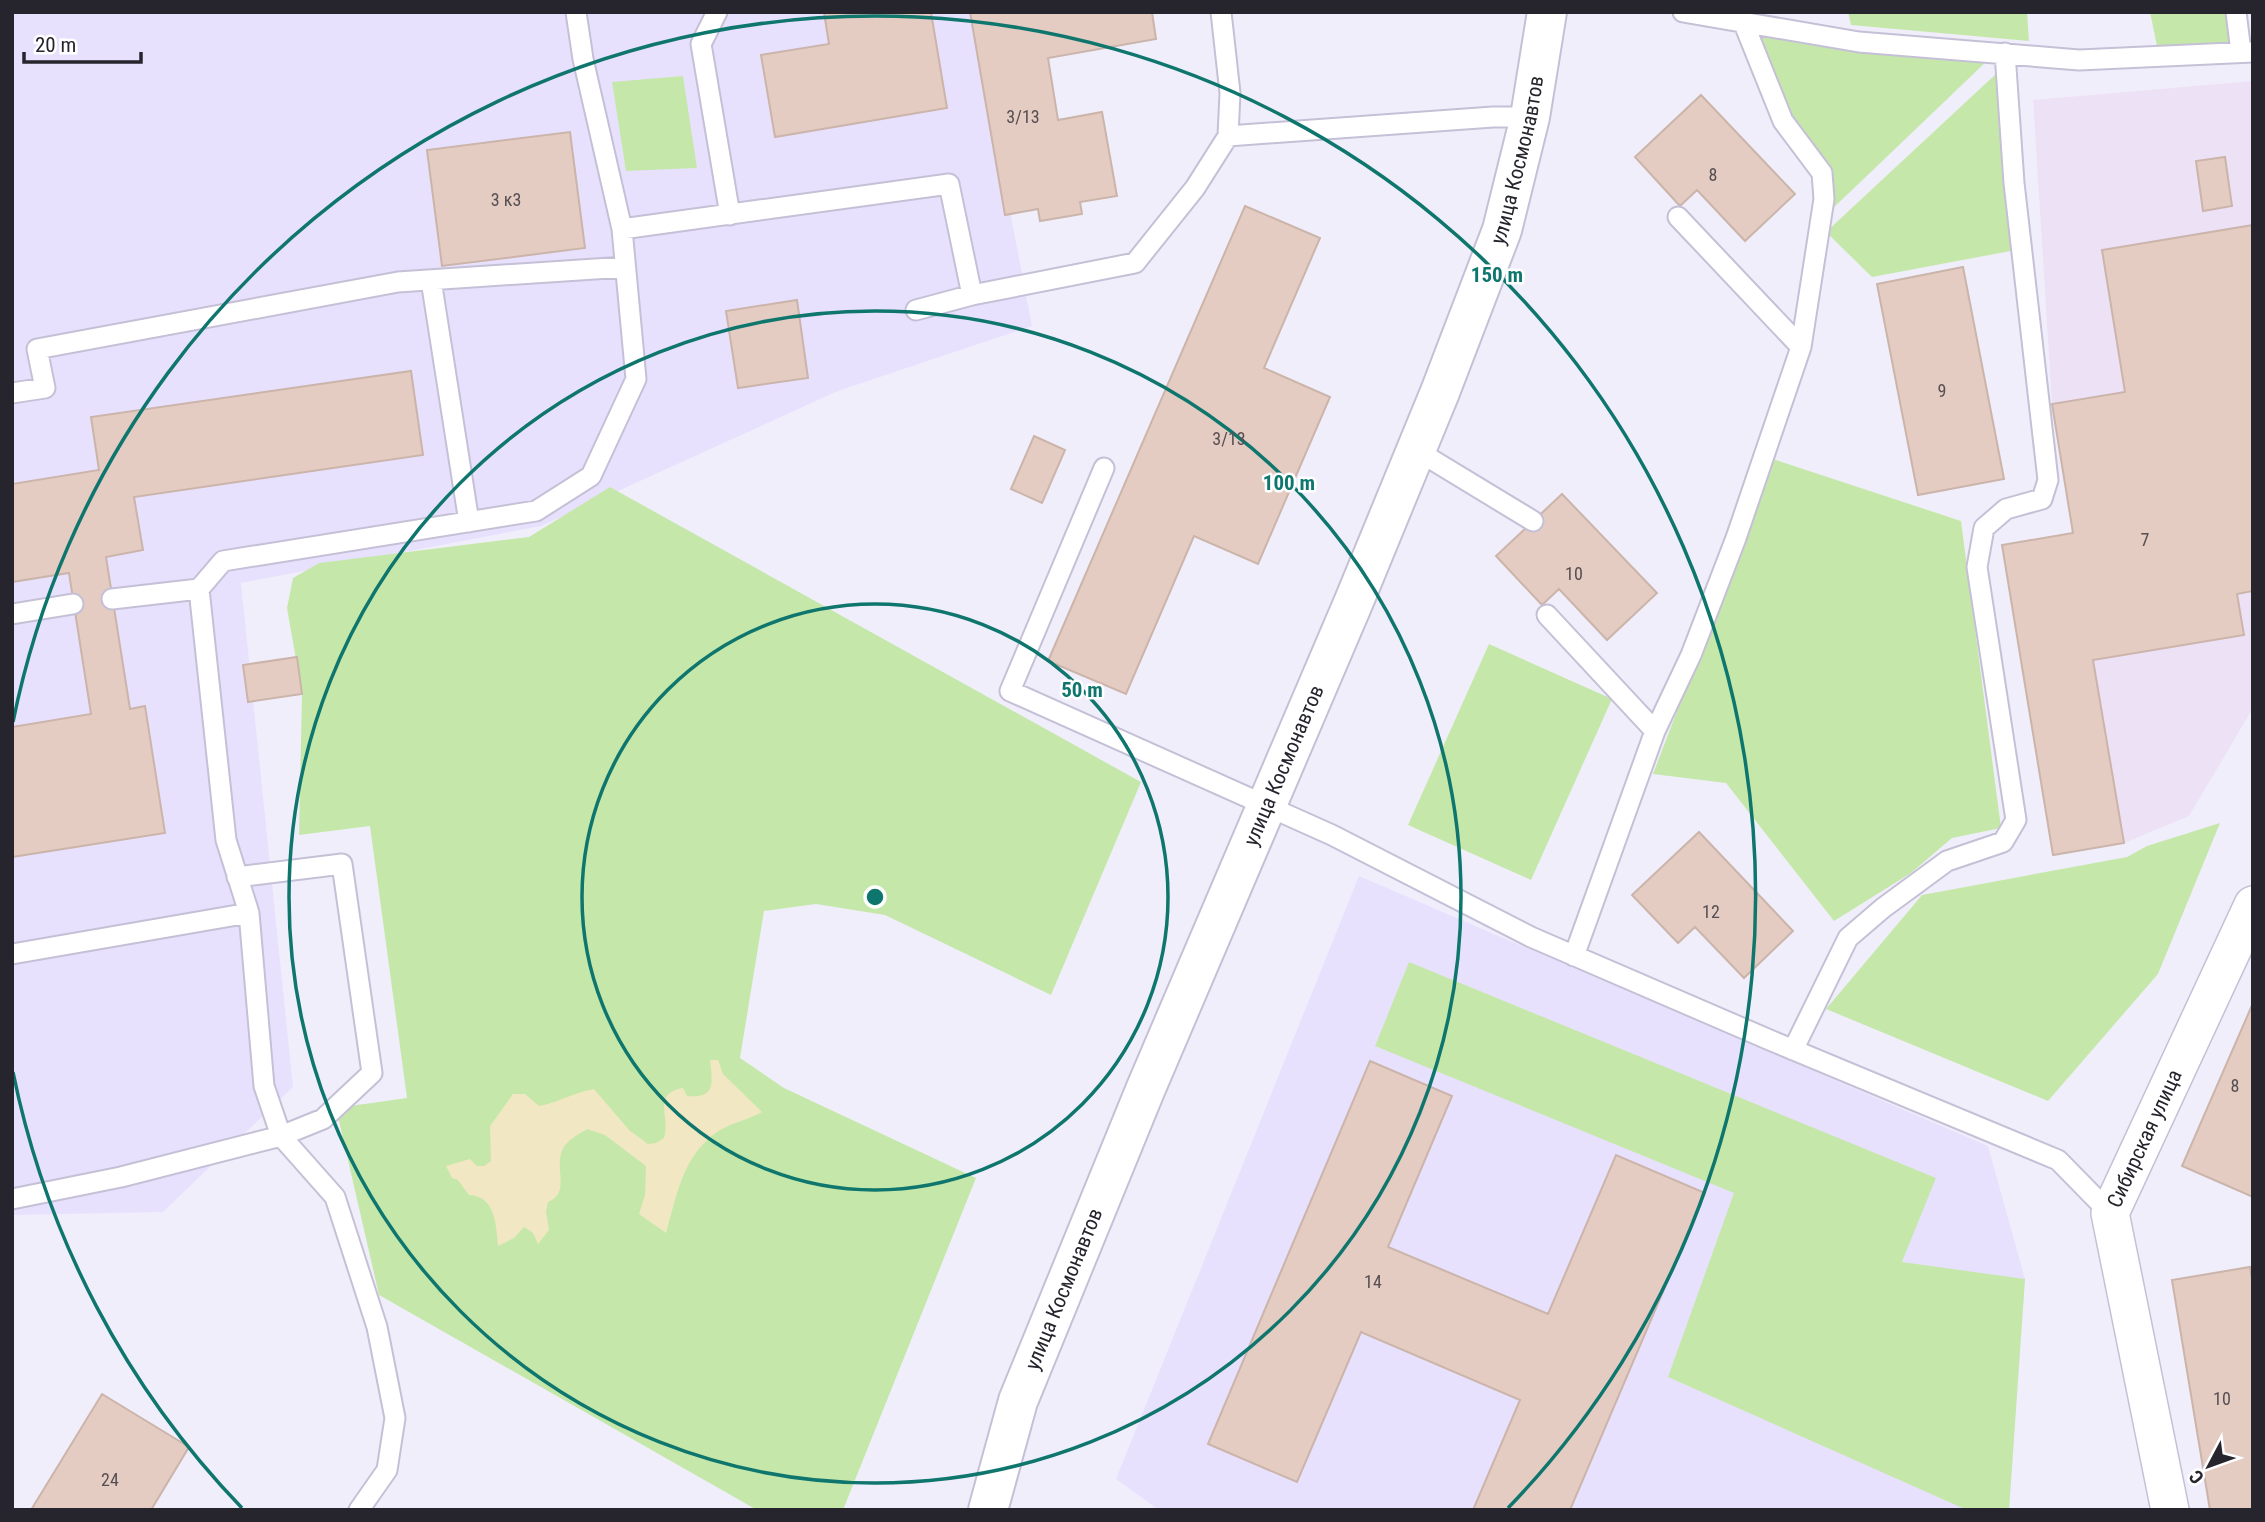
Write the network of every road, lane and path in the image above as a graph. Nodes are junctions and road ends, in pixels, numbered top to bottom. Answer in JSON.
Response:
{"nodes":[{"id":1,"x":576,"y":12,"type":"edge"},
{"id":2,"x":717,"y":12,"type":"edge"},
{"id":3,"x":1221,"y":12,"type":"edge"},
{"id":4,"x":1547,"y":12,"type":"edge"},
{"id":5,"x":1683,"y":12,"type":"edge"},
{"id":6,"x":2236,"y":12,"type":"edge"},
{"id":7,"x":1744,"y":24,"type":"junction"},
{"id":8,"x":2247,"y":52,"type":"edge"},
{"id":9,"x":2005,"y":53,"type":"junction"},
{"id":10,"x":1530,"y":117,"type":"junction"},
{"id":11,"x":1228,"y":136,"type":"junction"},
{"id":12,"x":730,"y":215,"type":"junction"},
{"id":13,"x":1678,"y":217,"type":"dead end"},
{"id":14,"x":622,"y":229,"type":"junction"},
{"id":15,"x":625,"y":267,"type":"junction"},
{"id":16,"x":431,"y":280,"type":"junction"},
{"id":17,"x":972,"y":295,"type":"junction"},
{"id":18,"x":915,"y":310,"type":"dead end"},
{"id":19,"x":1801,"y":347,"type":"junction"},
{"id":20,"x":12,"y":393,"type":"edge"},
{"id":21,"x":1416,"y":450,"type":"junction"},
{"id":22,"x":1104,"y":467,"type":"dead end"},
{"id":23,"x":1533,"y":521,"type":"dead end"},
{"id":24,"x":469,"y":522,"type":"junction"},
{"id":25,"x":200,"y":589,"type":"junction"},
{"id":26,"x":113,"y":599,"type":"dead end"},
{"id":27,"x":73,"y":604,"type":"dead end"},
{"id":28,"x":12,"y":614,"type":"edge"},
{"id":29,"x":1547,"y":615,"type":"dead end"},
{"id":30,"x":1655,"y":731,"type":"junction"},
{"id":31,"x":1265,"y":805,"type":"junction"},
{"id":32,"x":237,"y":877,"type":"junction"},
{"id":33,"x":2253,"y":905,"type":"edge"},
{"id":34,"x":249,"y":913,"type":"junction"},
{"id":35,"x":12,"y":954,"type":"edge"},
{"id":36,"x":1574,"y":956,"type":"junction"},
{"id":37,"x":1793,"y":1050,"type":"junction"},
{"id":38,"x":281,"y":1136,"type":"junction"},
{"id":39,"x":12,"y":1199,"type":"edge"},
{"id":40,"x":2110,"y":1213,"type":"junction"},
{"id":41,"x":359,"y":1510,"type":"edge"},
{"id":42,"x":988,"y":1510,"type":"edge"},
{"id":43,"x":2170,"y":1510,"type":"edge"}],
"edges":[{"from":1,"to":14,"type":"lane"},
{"from":2,"to":12,"type":"lane"},
{"from":3,"to":11,"type":"lane"},
{"from":4,"to":10,"type":"street","name":"улица Космонавтов"},
{"from":5,"to":7,"type":"lane"},
{"from":6,"to":8,"type":"lane"},
{"from":7,"to":9,"type":"lane"},
{"from":7,"to":19,"type":"lane"},
{"from":8,"to":9,"type":"lane"},
{"from":9,"to":37,"type":"lane"},
{"from":10,"to":11,"type":"lane"},
{"from":10,"to":21,"type":"street","name":"улица Космонавтов"},
{"from":11,"to":17,"type":"lane"},
{"from":12,"to":14,"type":"lane"},
{"from":12,"to":17,"type":"lane"},
{"from":13,"to":19,"type":"lane"},
{"from":14,"to":15,"type":"lane"},
{"from":15,"to":16,"type":"lane"},
{"from":15,"to":24,"type":"lane"},
{"from":16,"to":20,"type":"lane"},
{"from":16,"to":24,"type":"lane"},
{"from":17,"to":18,"type":"lane"},
{"from":19,"to":30,"type":"lane"},
{"from":21,"to":23,"type":"lane"},
{"from":21,"to":31,"type":"street","name":"улица Космонавтов"},
{"from":22,"to":31,"type":"lane"},
{"from":24,"to":25,"type":"lane"},
{"from":25,"to":26,"type":"lane"},
{"from":25,"to":32,"type":"lane"},
{"from":27,"to":28,"type":"lane"},
{"from":29,"to":30,"type":"lane"},
{"from":30,"to":36,"type":"lane"},
{"from":31,"to":36,"type":"lane"},
{"from":31,"to":42,"type":"street","name":"улица Космонавтов"},
{"from":32,"to":34,"type":"lane"},
{"from":32,"to":38,"type":"lane"},
{"from":33,"to":40,"type":"street","name":"Сибирская улица"},
{"from":34,"to":35,"type":"lane"},
{"from":34,"to":38,"type":"lane"},
{"from":36,"to":37,"type":"lane"},
{"from":37,"to":40,"type":"lane"},
{"from":38,"to":39,"type":"lane"},
{"from":38,"to":41,"type":"lane"},
{"from":40,"to":43,"type":"street","name":"Сибирская улица"}]}
